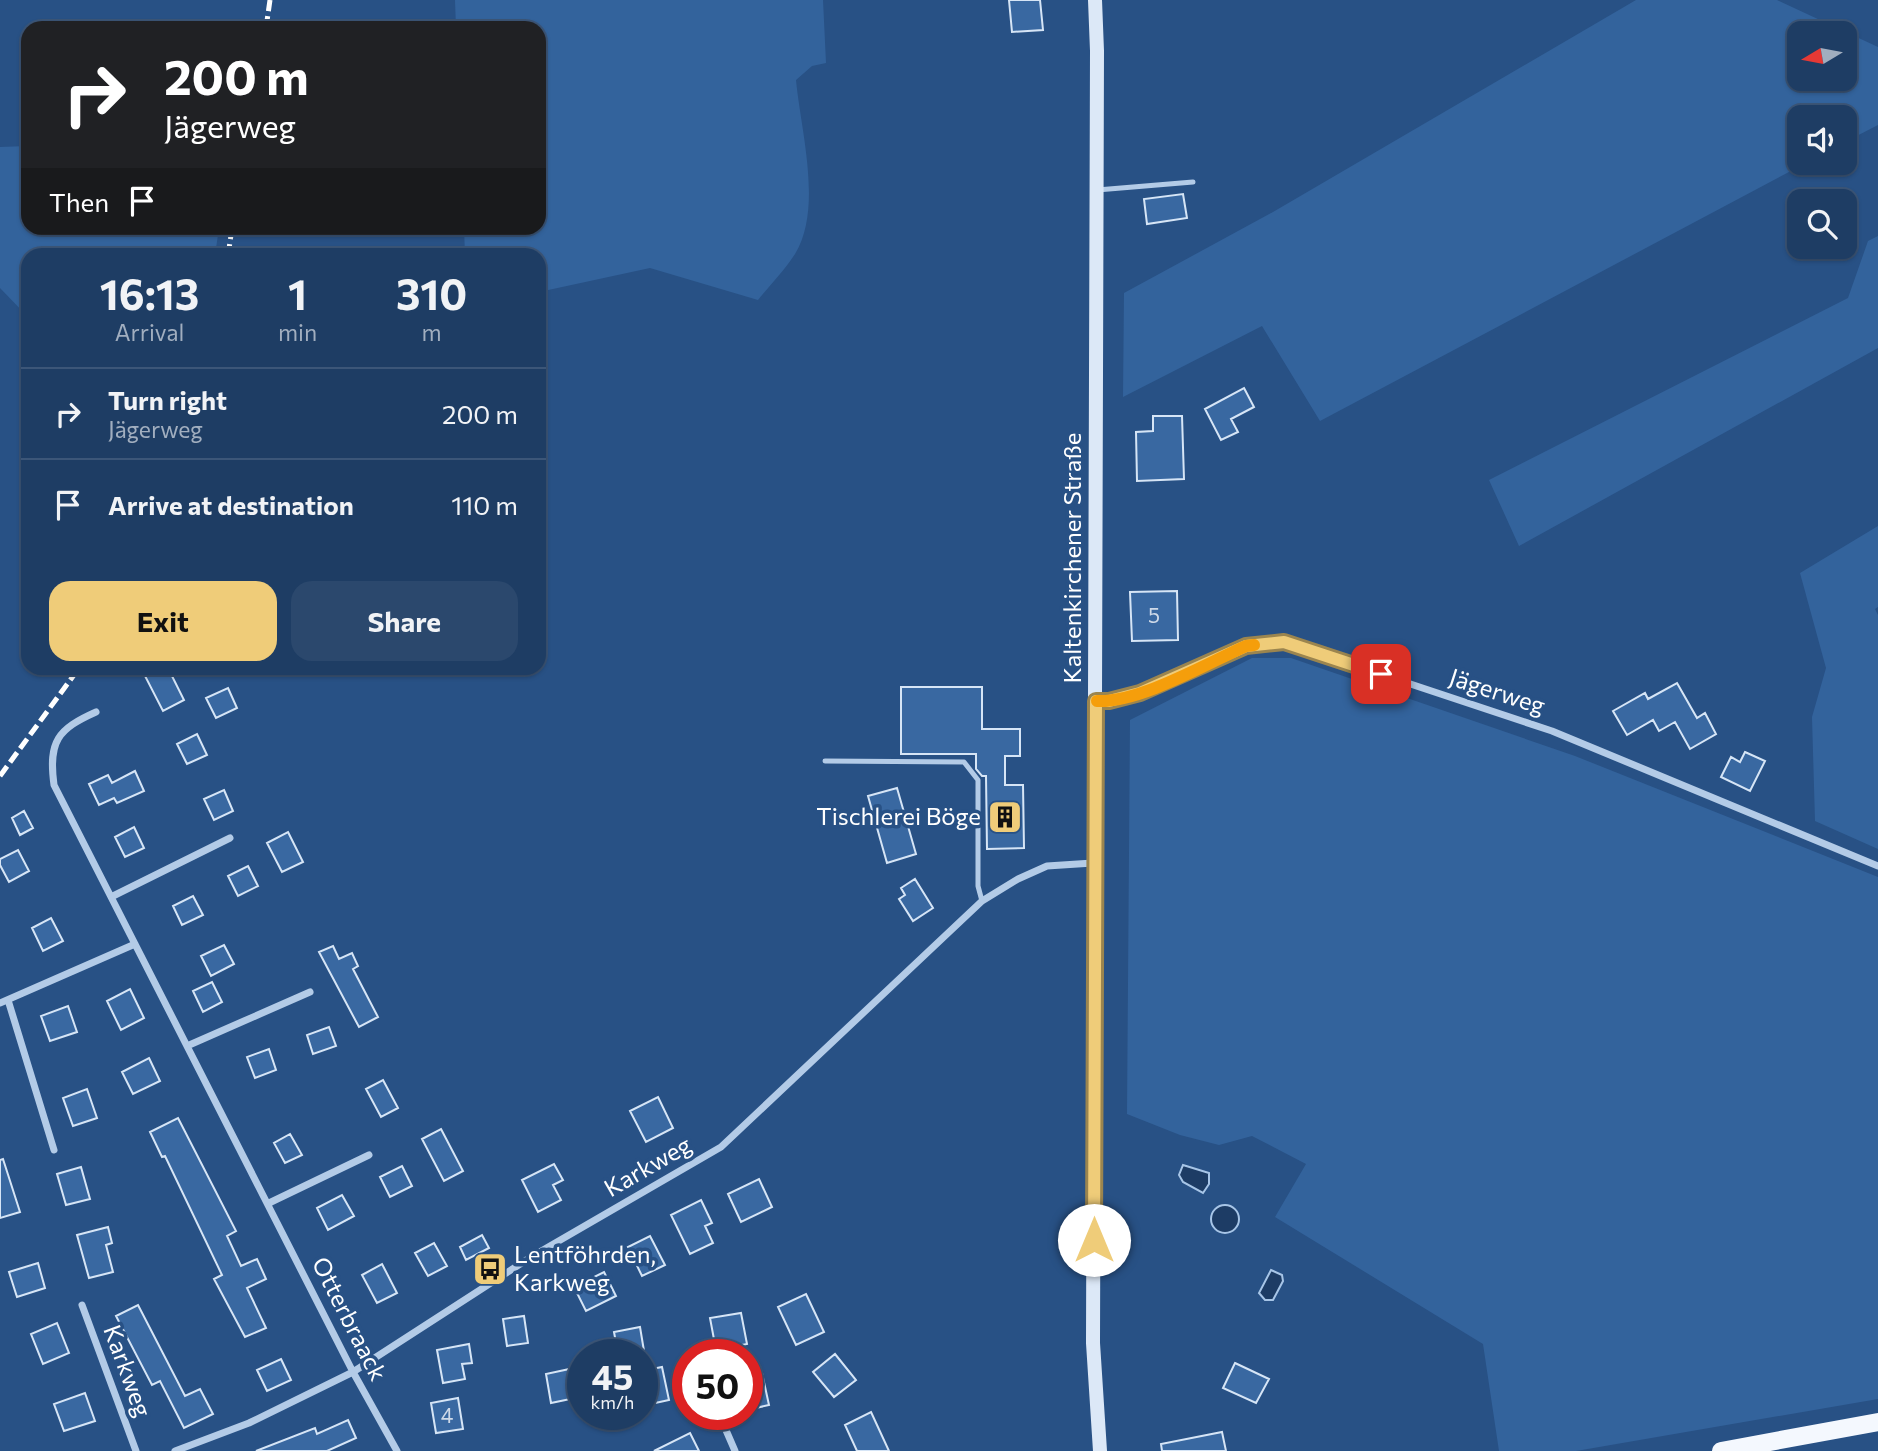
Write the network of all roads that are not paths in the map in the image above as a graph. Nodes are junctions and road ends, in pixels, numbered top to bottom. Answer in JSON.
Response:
{"nodes":[{"id":1,"x":1095,"y":0,"type":"edge"},
{"id":2,"x":1193,"y":182,"type":"dead end"},
{"id":3,"x":1097,"y":190,"type":"junction"},
{"id":4,"x":1096,"y":701,"type":"junction"},
{"id":5,"x":96,"y":712,"type":"dead end"},
{"id":6,"x":825,"y":761,"type":"dead end"},
{"id":7,"x":230,"y":838,"type":"dead end"},
{"id":8,"x":1093,"y":863,"type":"junction"},
{"id":9,"x":1878,"y":866,"type":"edge"},
{"id":10,"x":113,"y":896,"type":"junction"},
{"id":11,"x":982,"y":901,"type":"junction"},
{"id":12,"x":135,"y":944,"type":"junction"},
{"id":13,"x":310,"y":992,"type":"dead end"},
{"id":14,"x":4,"y":1002,"type":"edge"},
{"id":15,"x":187,"y":1046,"type":"junction"},
{"id":16,"x":54,"y":1150,"type":"dead end"},
{"id":17,"x":369,"y":1155,"type":"dead end"},
{"id":18,"x":269,"y":1203,"type":"junction"},
{"id":19,"x":82,"y":1305,"type":"dead end"},
{"id":20,"x":353,"y":1372,"type":"junction"},
{"id":21,"x":1878,"y":1422,"type":"edge"},
{"id":22,"x":726,"y":1430,"type":"edge"},
{"id":23,"x":136,"y":1451,"type":"edge"},
{"id":24,"x":175,"y":1451,"type":"edge"},
{"id":25,"x":397,"y":1451,"type":"edge"},
{"id":26,"x":735,"y":1451,"type":"edge"},
{"id":27,"x":1100,"y":1451,"type":"edge"},
{"id":28,"x":1721,"y":1451,"type":"edge"}],
"edges":[{"from":1,"to":3,"type":"main road","name":"Kaltenkirchener Straße"},
{"from":2,"to":3,"type":"lane"},
{"from":3,"to":4,"type":"main road","name":"Kaltenkirchener Straße"},
{"from":4,"to":8,"type":"main road","name":"Kaltenkirchener Straße"},
{"from":4,"to":9,"type":"street","name":"Jägerweg"},
{"from":5,"to":10,"type":"street","name":"Otterbraack"},
{"from":6,"to":11,"type":"lane"},
{"from":7,"to":10,"type":"street"},
{"from":8,"to":11,"type":"street","name":"Karkweg"},
{"from":8,"to":27,"type":"main road","name":"Kaltenkirchener Straße"},
{"from":10,"to":12,"type":"street","name":"Otterbraack"},
{"from":11,"to":20,"type":"street","name":"Karkweg"},
{"from":12,"to":14,"type":"street"},
{"from":12,"to":15,"type":"street","name":"Otterbraack"},
{"from":13,"to":15,"type":"street"},
{"from":14,"to":16,"type":"street"},
{"from":15,"to":18,"type":"street","name":"Otterbraack"},
{"from":17,"to":18,"type":"street"},
{"from":18,"to":20,"type":"street","name":"Otterbraack"},
{"from":19,"to":23,"type":"street","name":"Karkweg"},
{"from":20,"to":24,"type":"street","name":"Karkweg"},
{"from":20,"to":25,"type":"street","name":"Otterbraack"},
{"from":21,"to":28,"type":"main road"},
{"from":22,"to":26,"type":"street"}]}
